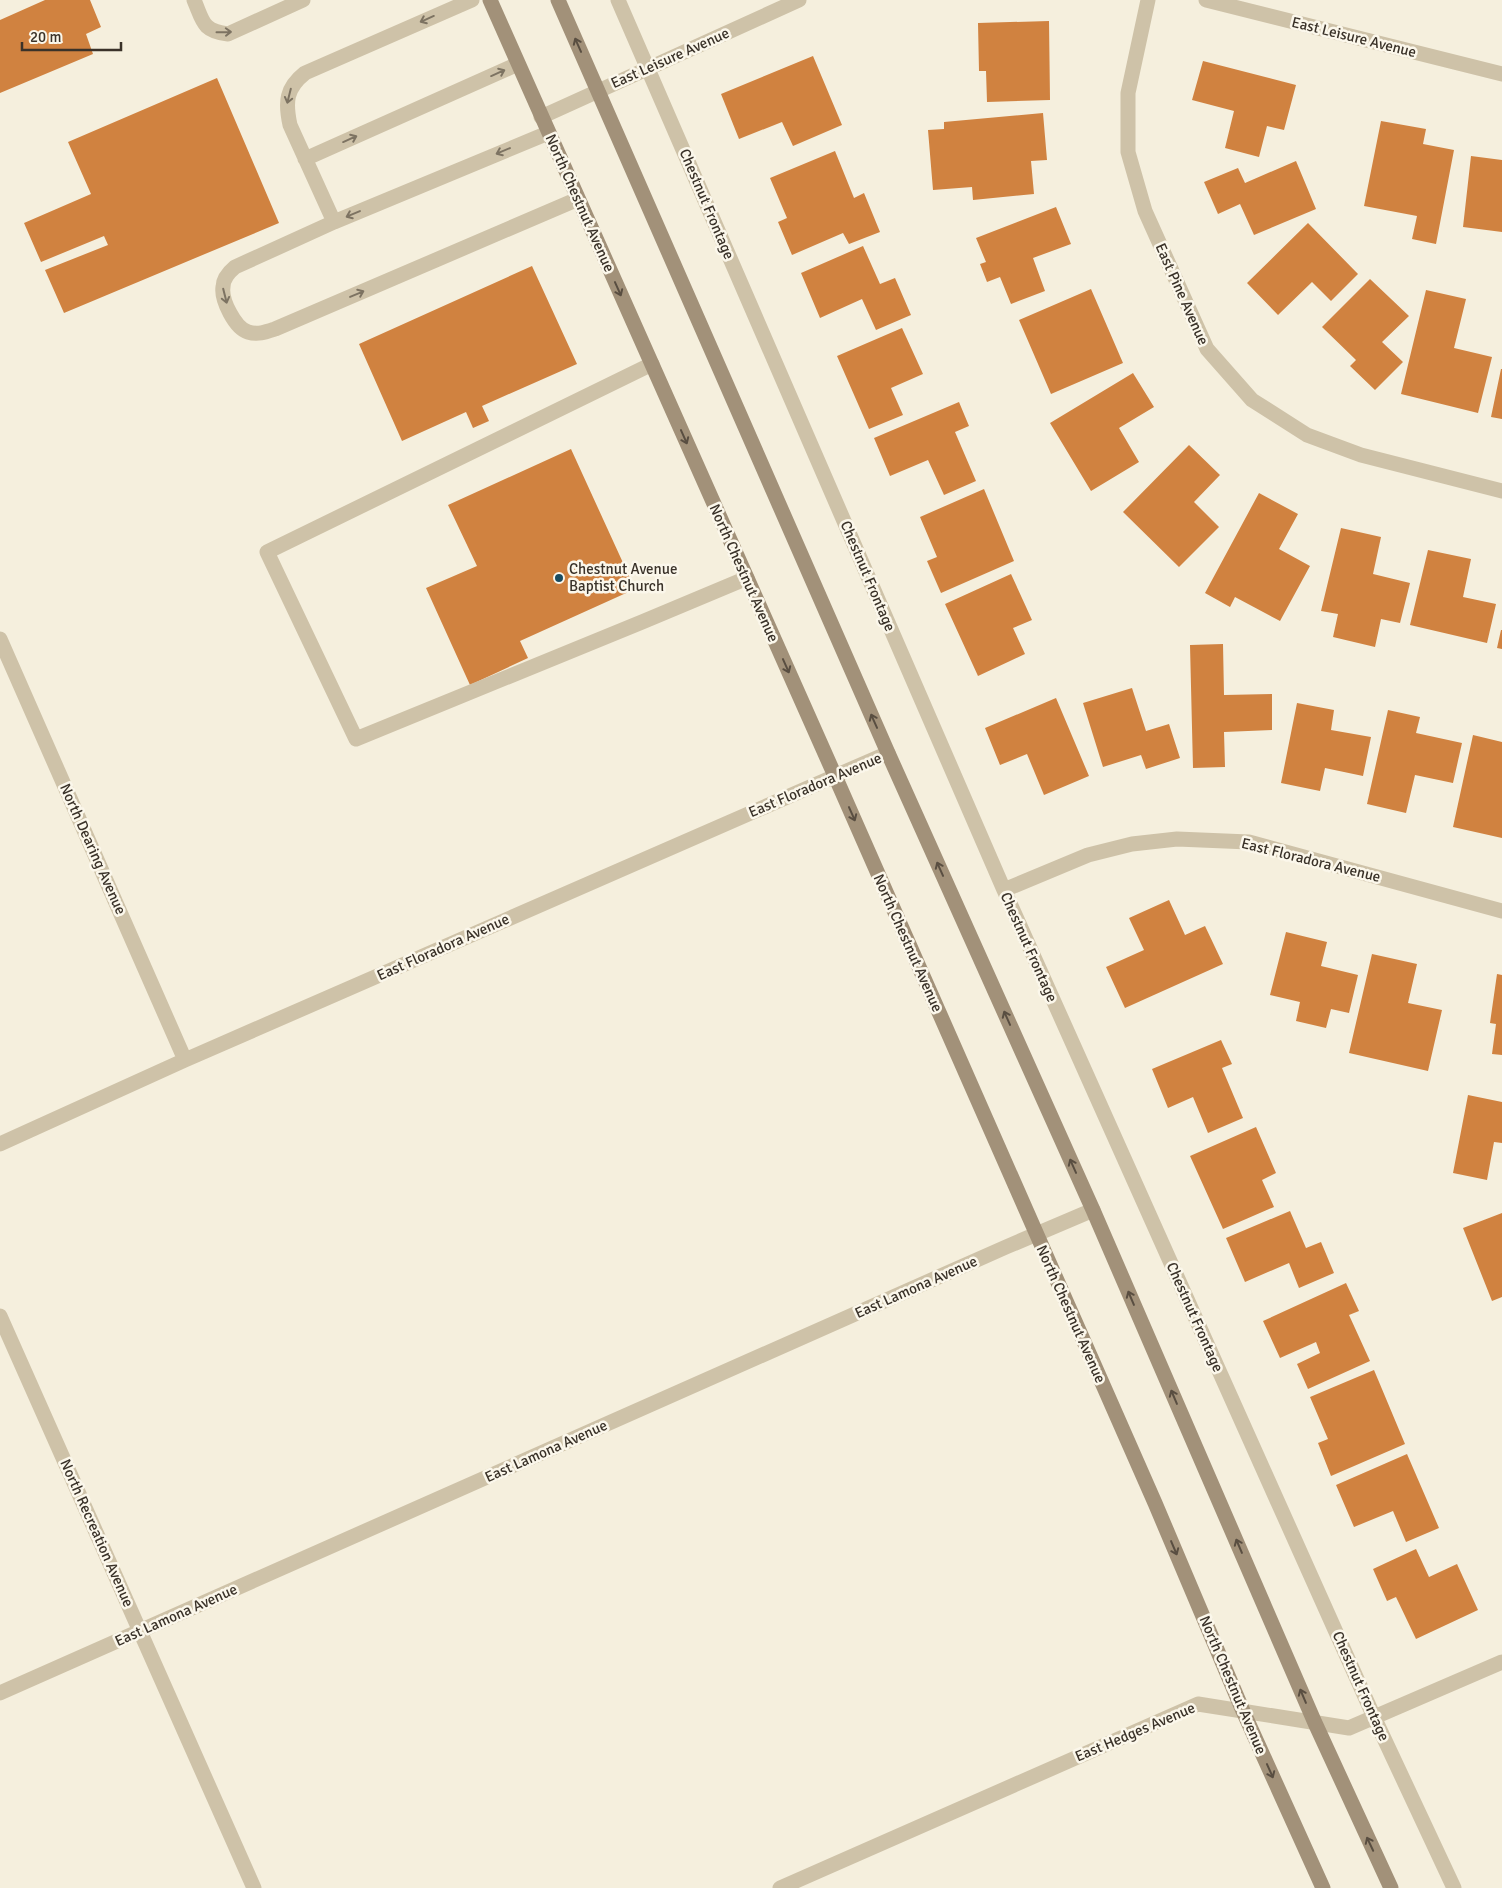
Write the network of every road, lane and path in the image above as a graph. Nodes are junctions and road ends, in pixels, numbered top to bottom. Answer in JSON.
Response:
{"nodes":[{"id":1,"x":194,"y":0,"type":"edge"},
{"id":2,"x":303,"y":0,"type":"edge"},
{"id":3,"x":472,"y":0,"type":"edge"},
{"id":4,"x":490,"y":0,"type":"edge"},
{"id":5,"x":558,"y":0,"type":"edge"},
{"id":6,"x":618,"y":0,"type":"edge"},
{"id":7,"x":798,"y":0,"type":"edge"},
{"id":8,"x":1148,"y":0,"type":"edge"},
{"id":9,"x":1206,"y":0,"type":"edge"},
{"id":10,"x":518,"y":64,"type":"junction"},
{"id":11,"x":648,"y":67,"type":"junction"},
{"id":12,"x":1502,"y":74,"type":"edge"},
{"id":13,"x":597,"y":90,"type":"junction"},
{"id":14,"x":542,"y":117,"type":"junction"},
{"id":15,"x":548,"y":132,"type":"junction"},
{"id":16,"x":305,"y":159,"type":"junction"},
{"id":17,"x":578,"y":199,"type":"junction"},
{"id":18,"x":334,"y":222,"type":"junction"},
{"id":19,"x":652,"y":364,"type":"junction"},
{"id":20,"x":1502,"y":491,"type":"edge"},
{"id":21,"x":747,"y":578,"type":"junction"},
{"id":22,"x":0,"y":639,"type":"edge"},
{"id":23,"x":888,"y":753,"type":"junction"},
{"id":24,"x":835,"y":776,"type":"junction"},
{"id":25,"x":1004,"y":890,"type":"junction"},
{"id":26,"x":1502,"y":911,"type":"edge"},
{"id":27,"x":185,"y":1060,"type":"junction"},
{"id":28,"x":0,"y":1144,"type":"edge"},
{"id":29,"x":1093,"y":1210,"type":"junction"},
{"id":30,"x":1036,"y":1234,"type":"junction"},
{"id":31,"x":0,"y":1316,"type":"edge"},
{"id":32,"x":140,"y":1631,"type":"junction"},
{"id":33,"x":1502,"y":1662,"type":"edge"},
{"id":34,"x":0,"y":1693,"type":"edge"},
{"id":35,"x":1242,"y":1711,"type":"junction"},
{"id":36,"x":1374,"y":1717,"type":"junction"},
{"id":37,"x":1315,"y":1723,"type":"junction"},
{"id":38,"x":254,"y":1888,"type":"edge"},
{"id":39,"x":780,"y":1888,"type":"edge"},
{"id":40,"x":1323,"y":1888,"type":"edge"},
{"id":41,"x":1390,"y":1888,"type":"edge"},
{"id":42,"x":1454,"y":1888,"type":"edge"}],
"edges":[{"from":1,"to":2,"type":"street","one_way":true},
{"from":3,"to":16,"type":"street","one_way":true},
{"from":4,"to":10,"type":"main road","name":"North Chestnut Avenue"},
{"from":13,"to":5,"type":"main road","one_way":true},
{"from":6,"to":11,"type":"street","name":"Chestnut Frontage"},
{"from":7,"to":11,"type":"street","name":"East Leisure Avenue"},
{"from":8,"to":20,"type":"street","name":"East Pine Avenue"},
{"from":9,"to":12,"type":"street","name":"East Leisure Avenue"},
{"from":10,"to":14,"type":"main road","name":"North Chestnut Avenue"},
{"from":16,"to":10,"type":"street","one_way":true},
{"from":11,"to":13,"type":"street","name":"East Leisure Avenue"},
{"from":11,"to":25,"type":"street","name":"Chestnut Frontage"},
{"from":13,"to":14,"type":"street","name":"East Leisure Avenue"},
{"from":23,"to":13,"type":"main road","one_way":true},
{"from":14,"to":15,"type":"main road","name":"North Chestnut Avenue"},
{"from":15,"to":17,"type":"main road","name":"North Chestnut Avenue"},
{"from":15,"to":18,"type":"street","one_way":true},
{"from":16,"to":18,"type":"street"},
{"from":18,"to":17,"type":"street","one_way":true},
{"from":17,"to":19,"type":"main road","name":"North Chestnut Avenue","one_way":true},
{"from":19,"to":21,"type":"main road","name":"North Chestnut Avenue","one_way":true},
{"from":19,"to":21,"type":"street"},
{"from":21,"to":24,"type":"main road","name":"North Chestnut Avenue","one_way":true},
{"from":22,"to":27,"type":"street","name":"North Dearing Avenue"},
{"from":23,"to":24,"type":"street","name":"East Floradora Avenue"},
{"from":29,"to":23,"type":"main road","one_way":true},
{"from":24,"to":27,"type":"street","name":"East Floradora Avenue"},
{"from":24,"to":30,"type":"main road","name":"North Chestnut Avenue","one_way":true},
{"from":25,"to":26,"type":"street","name":"East Floradora Avenue"},
{"from":25,"to":36,"type":"street","name":"Chestnut Frontage"},
{"from":27,"to":28,"type":"street","name":"East Floradora Avenue"},
{"from":29,"to":30,"type":"street","name":"East Lamona Avenue"},
{"from":37,"to":29,"type":"main road","one_way":true},
{"from":30,"to":32,"type":"street","name":"East Lamona Avenue"},
{"from":30,"to":35,"type":"main road","name":"North Chestnut Avenue","one_way":true},
{"from":31,"to":32,"type":"street","name":"North Recreation Avenue"},
{"from":32,"to":34,"type":"street","name":"East Lamona Avenue"},
{"from":32,"to":38,"type":"street","name":"North Recreation Avenue"},
{"from":33,"to":36,"type":"street","name":"East Hedges Avenue"},
{"from":35,"to":37,"type":"street","name":"East Hedges Avenue"},
{"from":35,"to":39,"type":"street","name":"East Hedges Avenue"},
{"from":35,"to":40,"type":"main road","name":"North Chestnut Avenue","one_way":true},
{"from":36,"to":37,"type":"street","name":"East Hedges Avenue"},
{"from":36,"to":42,"type":"street","name":"Chestnut Frontage"},
{"from":41,"to":37,"type":"main road","one_way":true}]}
